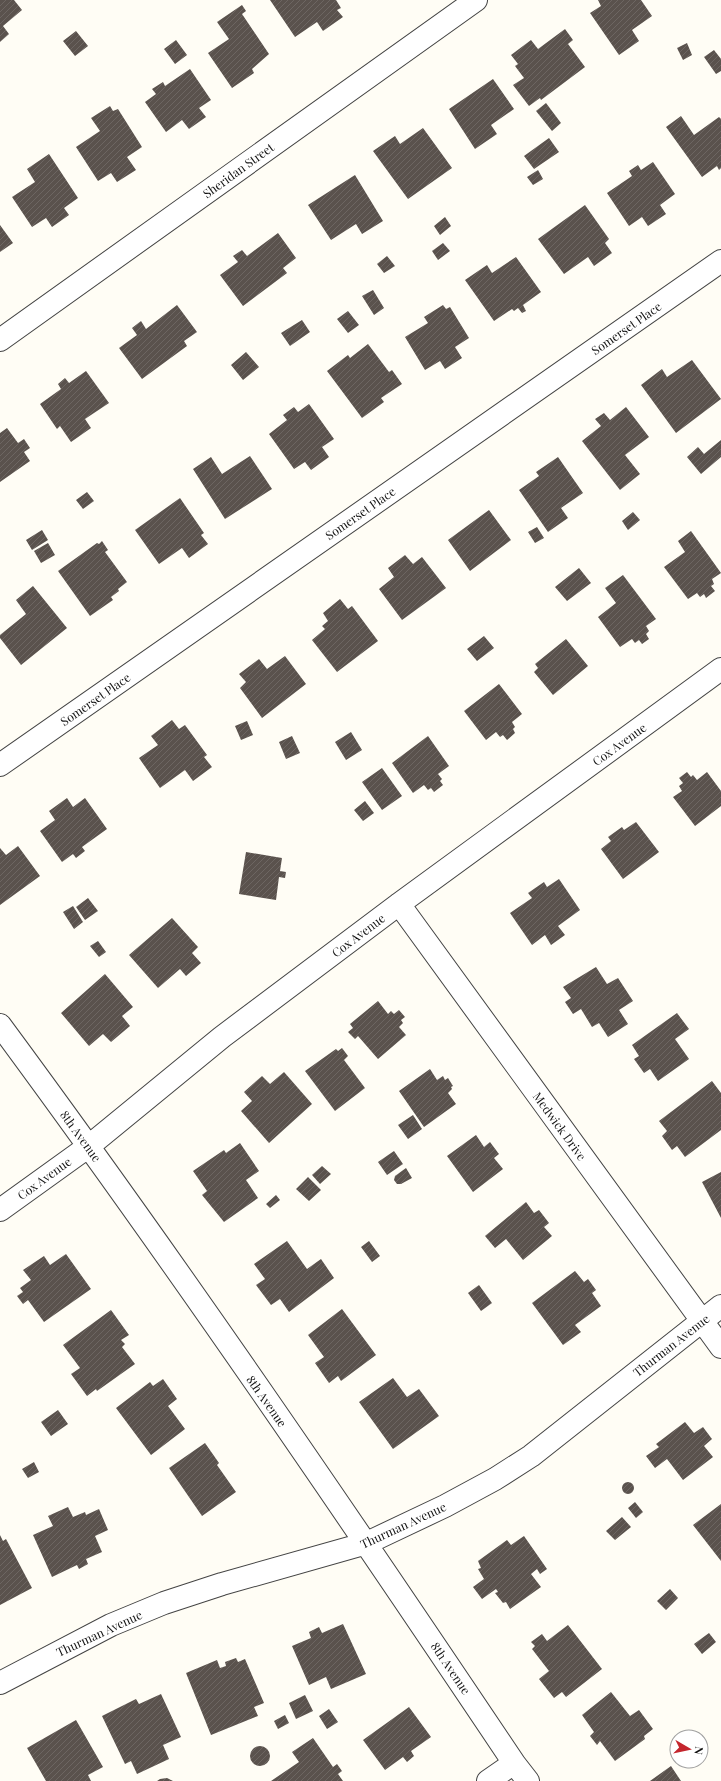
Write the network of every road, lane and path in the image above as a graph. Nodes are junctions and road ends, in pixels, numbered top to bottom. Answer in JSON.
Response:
{"nodes":[{"id":1,"x":476,"y":0,"type":"edge"},
{"id":2,"x":721,"y":261,"type":"edge"},
{"id":3,"x":0,"y":340,"type":"edge"},
{"id":4,"x":721,"y":669,"type":"edge"},
{"id":5,"x":0,"y":765,"type":"edge"},
{"id":6,"x":400,"y":904,"type":"junction"},
{"id":7,"x":0,"y":1026,"type":"edge"},
{"id":8,"x":89,"y":1146,"type":"junction"},
{"id":9,"x":0,"y":1210,"type":"edge"},
{"id":10,"x":721,"y":1306,"type":"edge"},
{"id":11,"x":700,"y":1321,"type":"junction"},
{"id":12,"x":721,"y":1347,"type":"edge"},
{"id":13,"x":367,"y":1544,"type":"junction"},
{"id":14,"x":0,"y":1683,"type":"edge"},
{"id":15,"x":514,"y":1763,"type":"junction"},
{"id":16,"x":488,"y":1781,"type":"edge"},
{"id":17,"x":528,"y":1781,"type":"edge"}],
"edges":[{"from":1,"to":3,"type":"street","name":"Sheridan Street"},
{"from":2,"to":5,"type":"street","name":"Somerset Place"},
{"from":4,"to":6,"type":"street","name":"Cox Avenue"},
{"from":6,"to":8,"type":"street","name":"Cox Avenue"},
{"from":6,"to":11,"type":"street","name":"Medwick Drive"},
{"from":7,"to":8,"type":"street","name":"8th Avenue"},
{"from":8,"to":9,"type":"street","name":"Cox Avenue"},
{"from":8,"to":13,"type":"street","name":"8th Avenue"},
{"from":10,"to":11,"type":"street","name":"Thurman Avenue"},
{"from":11,"to":12,"type":"street","name":"Medwick Drive"},
{"from":11,"to":13,"type":"street","name":"Thurman Avenue"},
{"from":13,"to":14,"type":"street","name":"Thurman Avenue"},
{"from":13,"to":15,"type":"street","name":"8th Avenue"},
{"from":15,"to":16,"type":"street"},
{"from":15,"to":17,"type":"street","name":"8th Avenue"}]}
